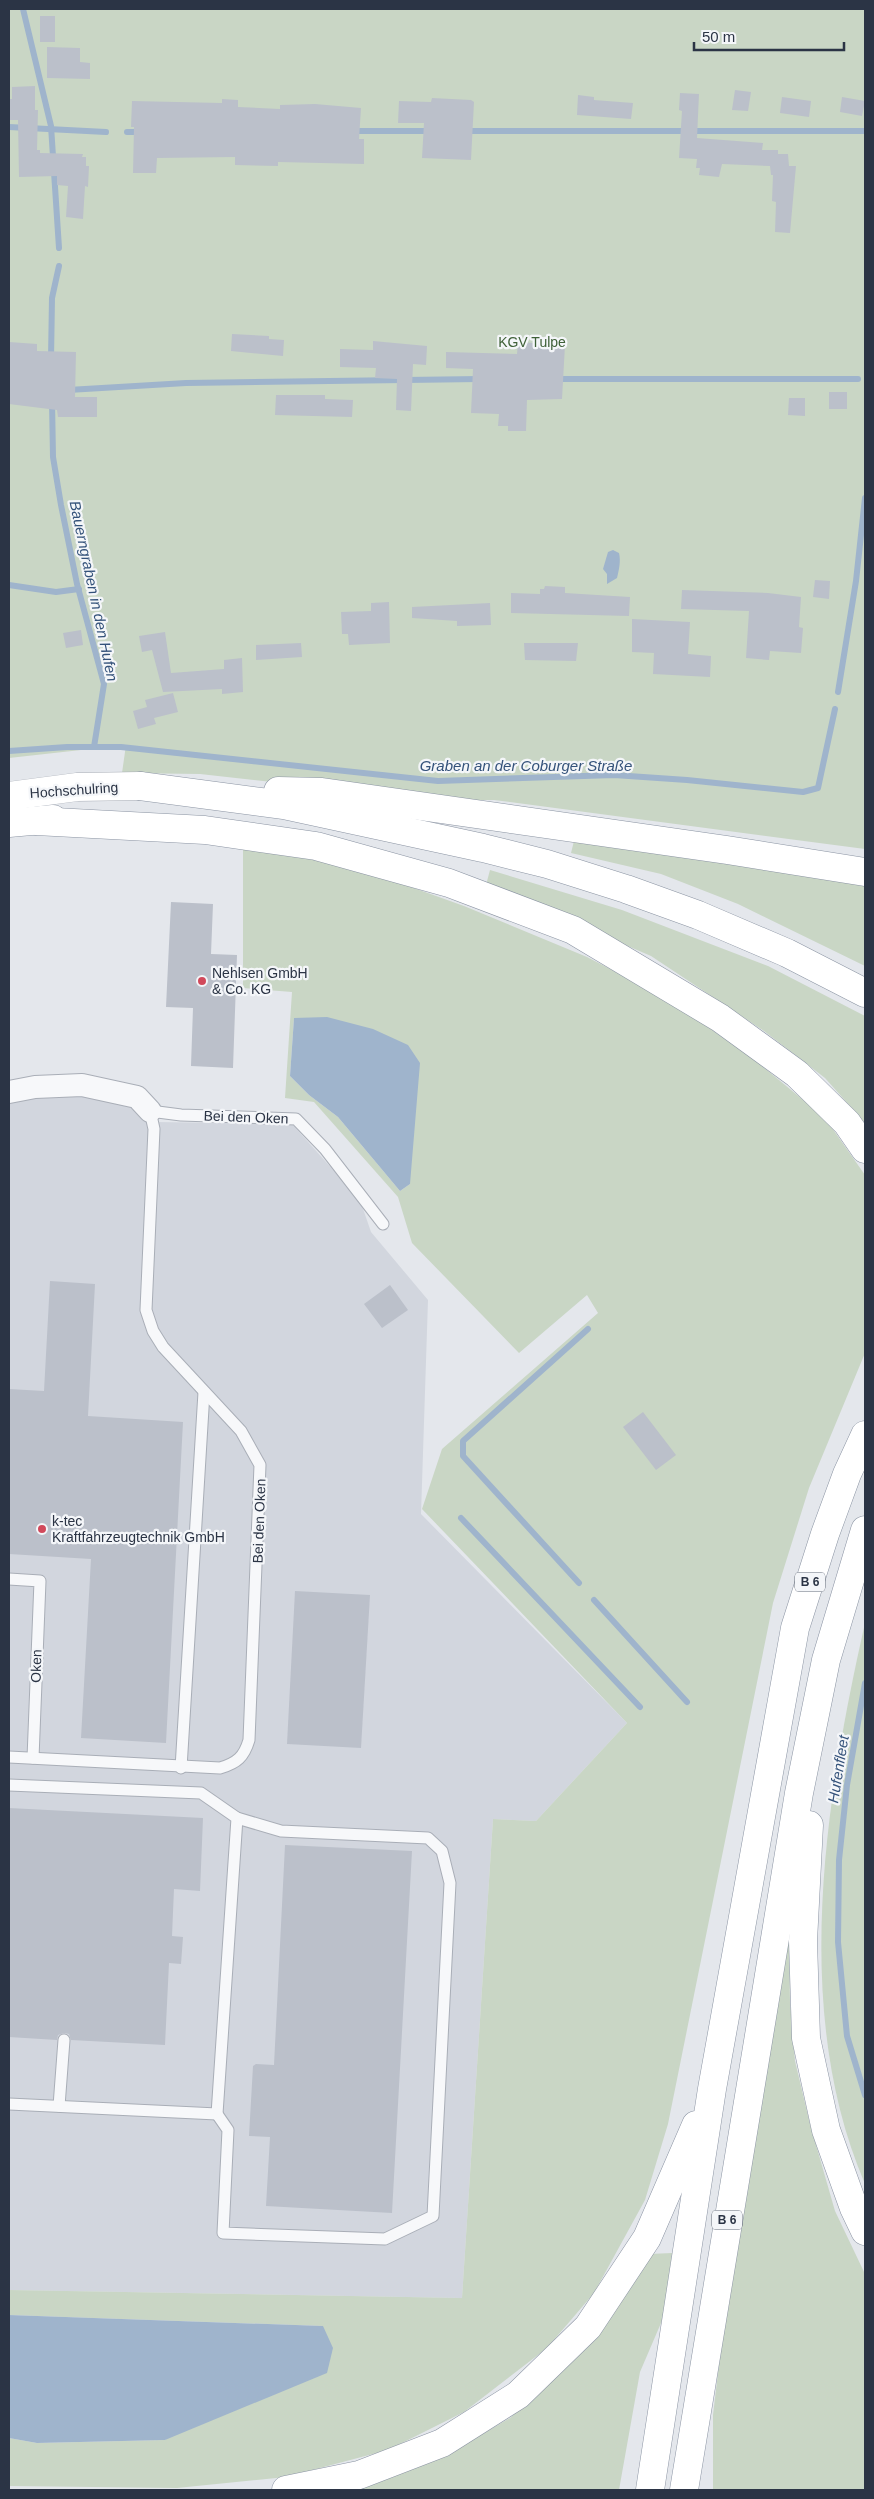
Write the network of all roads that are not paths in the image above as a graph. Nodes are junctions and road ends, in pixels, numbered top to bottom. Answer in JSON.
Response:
{"nodes":[{"id":1,"x":140,"y":786,"type":"junction"},
{"id":2,"x":9,"y":796,"type":"edge"},
{"id":3,"x":36,"y":821,"type":"junction"},
{"id":4,"x":9,"y":823,"type":"edge"},
{"id":5,"x":367,"y":824,"type":"junction"},
{"id":6,"x":865,"y":872,"type":"edge"},
{"id":7,"x":865,"y":993,"type":"edge"},
{"id":8,"x":9,"y":1092,"type":"edge"},
{"id":9,"x":150,"y":1111,"type":"junction"},
{"id":10,"x":865,"y":1149,"type":"edge"},
{"id":11,"x":383,"y":1224,"type":"dead end"},
{"id":12,"x":204,"y":1392,"type":"junction"},
{"id":13,"x":865,"y":1435,"type":"edge"},
{"id":14,"x":865,"y":1530,"type":"edge"},
{"id":15,"x":9,"y":1579,"type":"edge"},
{"id":16,"x":815,"y":1712,"type":"junction"},
{"id":17,"x":9,"y":1757,"type":"edge"},
{"id":18,"x":33,"y":1758,"type":"junction"},
{"id":19,"x":181,"y":1768,"type":"junction"},
{"id":20,"x":9,"y":1785,"type":"edge"},
{"id":21,"x":236,"y":1818,"type":"junction"},
{"id":22,"x":64,"y":2040,"type":"dead end"},
{"id":23,"x":712,"y":2089,"type":"junction"},
{"id":24,"x":9,"y":2104,"type":"edge"},
{"id":25,"x":59,"y":2106,"type":"junction"},
{"id":26,"x":217,"y":2114,"type":"junction"},
{"id":27,"x":865,"y":2231,"type":"edge"},
{"id":28,"x":286,"y":2490,"type":"edge"},
{"id":29,"x":650,"y":2490,"type":"edge"},
{"id":30,"x":684,"y":2490,"type":"edge"}],
"edges":[{"from":1,"to":2,"type":"main road","name":"Hochschulring"},
{"from":1,"to":5,"type":"main road"},
{"from":1,"to":6,"type":"main road"},
{"from":3,"to":4,"type":"main road"},
{"from":3,"to":5,"type":"main road"},
{"from":3,"to":10,"type":"main road"},
{"from":5,"to":7,"type":"main road"},
{"from":8,"to":9,"type":"street","name":"Bei den Oken"},
{"from":9,"to":11,"type":"lane","name":"Bei den Oken"},
{"from":9,"to":12,"type":"lane","name":"Bei den Oken"},
{"from":12,"to":19,"type":"lane"},
{"from":12,"to":19,"type":"lane","name":"Bei den Oken"},
{"from":13,"to":23,"type":"main road","number":"B 6"},
{"from":14,"to":16,"type":"main road","number":"B 6"},
{"from":15,"to":18,"type":"lane","name":"Oken"},
{"from":16,"to":27,"type":"main road"},
{"from":16,"to":30,"type":"main road","number":"B 6"},
{"from":17,"to":18,"type":"lane"},
{"from":18,"to":19,"type":"lane","name":"Bei den Oken"},
{"from":20,"to":21,"type":"lane"},
{"from":21,"to":26,"type":"lane"},
{"from":21,"to":26,"type":"lane"},
{"from":22,"to":25,"type":"lane"},
{"from":23,"to":28,"type":"main road"},
{"from":23,"to":29,"type":"main road","number":"B 6"},
{"from":24,"to":25,"type":"lane"},
{"from":25,"to":26,"type":"lane"}]}
